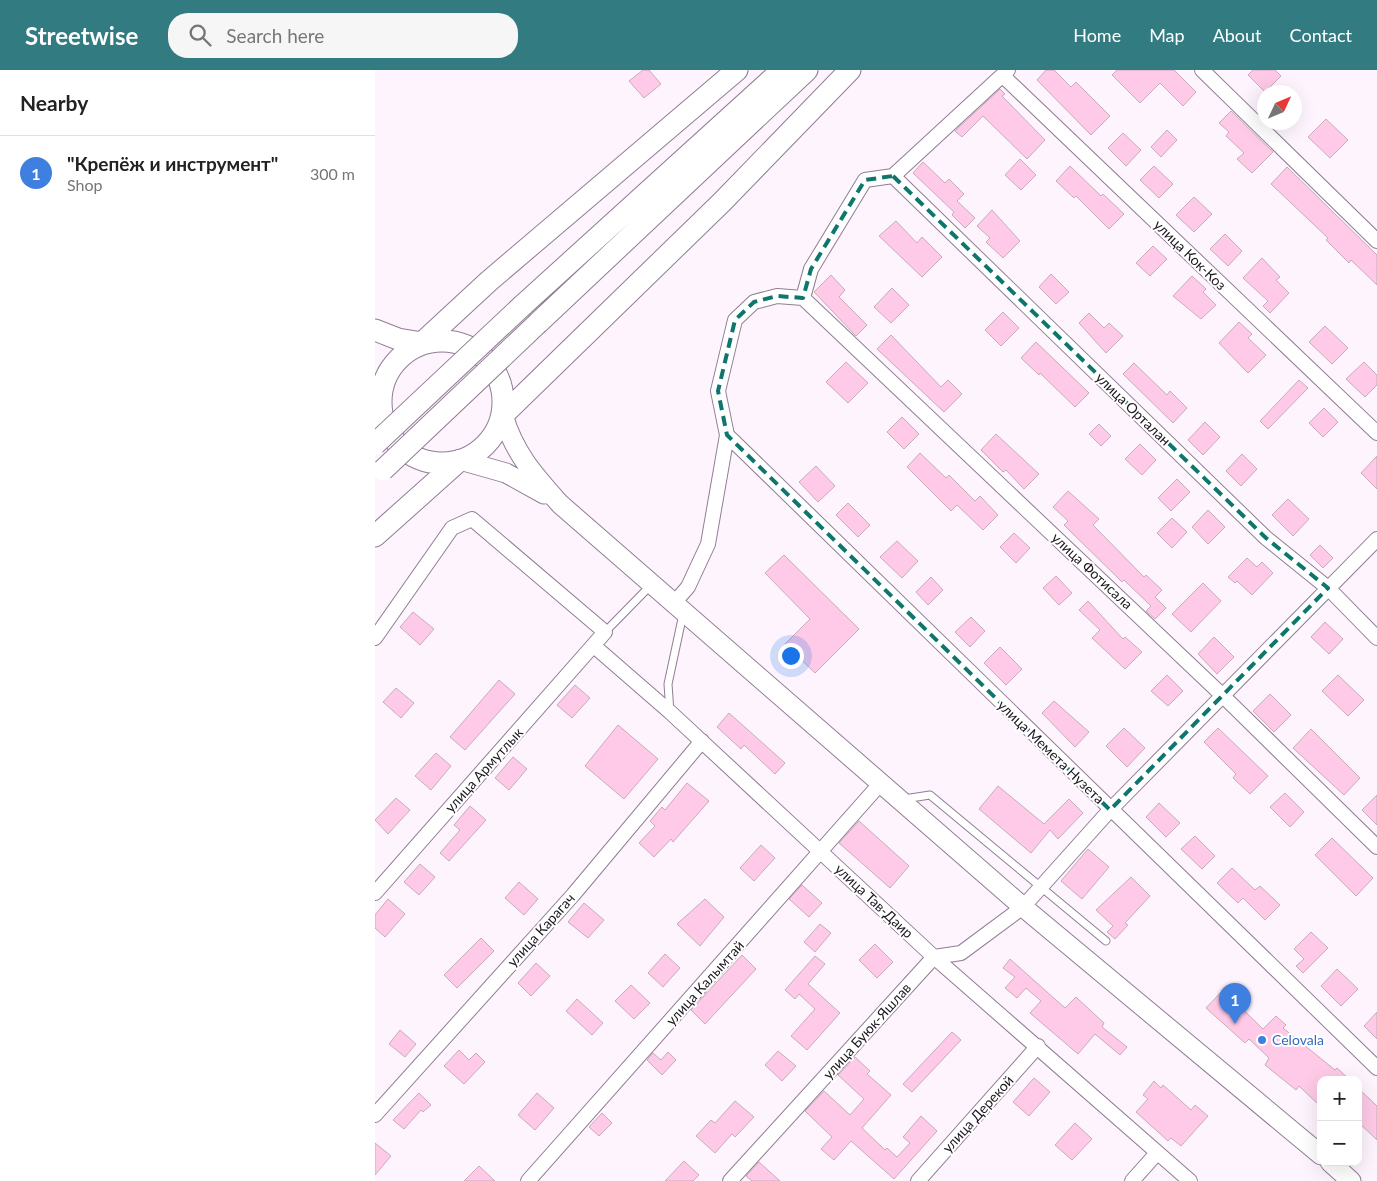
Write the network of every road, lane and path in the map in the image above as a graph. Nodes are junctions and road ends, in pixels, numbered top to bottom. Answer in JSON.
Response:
{"nodes":[{"id":1,"x":737,"y":70,"type":"edge"},
{"id":2,"x":782,"y":70,"type":"edge"},
{"id":3,"x":807,"y":70,"type":"edge"},
{"id":4,"x":850,"y":70,"type":"edge"},
{"id":5,"x":1202,"y":70,"type":"edge"},
{"id":6,"x":1006,"y":73,"type":"edge"},
{"id":7,"x":893,"y":176,"type":"junction"},
{"id":8,"x":1377,"y":241,"type":"edge"},
{"id":9,"x":803,"y":298,"type":"junction"},
{"id":10,"x":375,"y":330,"type":"edge"},
{"id":11,"x":423,"y":343,"type":"junction"},
{"id":12,"x":377,"y":383,"type":"edge"},
{"id":13,"x":503,"y":415,"type":"junction"},
{"id":14,"x":1377,"y":433,"type":"edge"},
{"id":15,"x":727,"y":435,"type":"junction"},
{"id":16,"x":375,"y":444,"type":"edge"},
{"id":17,"x":460,"y":460,"type":"junction"},
{"id":18,"x":379,"y":474,"type":"edge"},
{"id":19,"x":560,"y":504,"type":"junction"},
{"id":20,"x":375,"y":536,"type":"edge"},
{"id":21,"x":1377,"y":539,"type":"edge"},
{"id":22,"x":652,"y":584,"type":"junction"},
{"id":23,"x":1328,"y":588,"type":"junction"},
{"id":24,"x":679,"y":607,"type":"junction"},
{"id":25,"x":605,"y":632,"type":"junction"},
{"id":26,"x":375,"y":638,"type":"edge"},
{"id":27,"x":1377,"y":638,"type":"edge"},
{"id":28,"x":594,"y":646,"type":"junction"},
{"id":29,"x":1222,"y":694,"type":"junction"},
{"id":30,"x":670,"y":712,"type":"junction"},
{"id":31,"x":702,"y":741,"type":"junction"},
{"id":32,"x":880,"y":784,"type":"junction"},
{"id":33,"x":899,"y":800,"type":"junction"},
{"id":34,"x":1110,"y":810,"type":"junction"},
{"id":35,"x":1377,"y":847,"type":"edge"},
{"id":36,"x":821,"y":853,"type":"junction"},
{"id":37,"x":1041,"y":887,"type":"junction"},
{"id":38,"x":375,"y":893,"type":"edge"},
{"id":39,"x":1023,"y":907,"type":"junction"},
{"id":40,"x":1106,"y":941,"type":"dead end"},
{"id":41,"x":934,"y":957,"type":"junction"},
{"id":42,"x":1038,"y":1046,"type":"junction"},
{"id":43,"x":1377,"y":1068,"type":"edge"},
{"id":44,"x":375,"y":1115,"type":"edge"},
{"id":45,"x":1317,"y":1152,"type":"edge"},
{"id":46,"x":1157,"y":1153,"type":"junction"},
{"id":47,"x":1334,"y":1166,"type":"edge"},
{"id":48,"x":528,"y":1181,"type":"edge"},
{"id":49,"x":730,"y":1181,"type":"edge"},
{"id":50,"x":918,"y":1181,"type":"edge"},
{"id":51,"x":1132,"y":1181,"type":"edge"},
{"id":52,"x":1189,"y":1181,"type":"edge"},
{"id":53,"x":1351,"y":1181,"type":"edge"}],
"edges":[{"from":1,"to":11,"type":"main road"},
{"from":2,"to":16,"type":"main road","bridge":true},
{"from":3,"to":18,"type":"main road","bridge":true},
{"from":4,"to":13,"type":"main road"},
{"from":5,"to":8,"type":"street"},
{"from":6,"to":7,"type":"street"},
{"from":6,"to":14,"type":"street","name":"улица Кок-Коз"},
{"from":7,"to":9,"type":"street"},
{"from":7,"to":23,"type":"street","name":"улица Орталан"},
{"from":9,"to":15,"type":"street"},
{"from":9,"to":29,"type":"street","name":"улица Фотисала"},
{"from":10,"to":11,"type":"main road"},
{"from":11,"to":12,"type":"main road"},
{"from":11,"to":13,"type":"main road"},
{"from":12,"to":17,"type":"main road"},
{"from":13,"to":17,"type":"main road"},
{"from":13,"to":19,"type":"main road"},
{"from":15,"to":24,"type":"street"},
{"from":15,"to":34,"type":"street","name":"улица Мемета Нузета"},
{"from":17,"to":19,"type":"main road"},
{"from":17,"to":20,"type":"main road"},
{"from":19,"to":22,"type":"main road"},
{"from":21,"to":23,"type":"street"},
{"from":22,"to":24,"type":"main road"},
{"from":22,"to":25,"type":"lane"},
{"from":23,"to":27,"type":"street","name":"улица Орталан"},
{"from":23,"to":29,"type":"street"},
{"from":24,"to":30,"type":"lane"},
{"from":24,"to":32,"type":"main road"},
{"from":25,"to":26,"type":"street"},
{"from":25,"to":28,"type":"street","name":"улица Армутлык"},
{"from":28,"to":30,"type":"street","name":"улица Тав-Даир"},
{"from":28,"to":38,"type":"street","name":"улица Армутлык"},
{"from":29,"to":34,"type":"street"},
{"from":29,"to":35,"type":"street","name":"улица Фотисала"},
{"from":30,"to":31,"type":"street","name":"улица Тав-Даир"},
{"from":31,"to":36,"type":"street","name":"улица Тав-Даир"},
{"from":31,"to":44,"type":"street","name":"улица Карагач"},
{"from":32,"to":33,"type":"main road"},
{"from":32,"to":36,"type":"street","name":"улица Калымтай"},
{"from":33,"to":37,"type":"lane"},
{"from":33,"to":39,"type":"main road"},
{"from":34,"to":37,"type":"street"},
{"from":34,"to":43,"type":"street","name":"улица Мемета Нузета"},
{"from":36,"to":41,"type":"street","name":"улица Тав-Даир"},
{"from":36,"to":48,"type":"street","name":"улица Калымтай"},
{"from":37,"to":39,"type":"street"},
{"from":37,"to":40,"type":"lane"},
{"from":39,"to":41,"type":"street"},
{"from":39,"to":45,"type":"main road"},
{"from":41,"to":42,"type":"street","name":"улица Тав-Даир"},
{"from":41,"to":49,"type":"street","name":"улица Буюк-Яшлав"},
{"from":42,"to":46,"type":"street","name":"улица Тав-Даир"},
{"from":42,"to":50,"type":"street","name":"улица Дерекой"},
{"from":46,"to":51,"type":"street"},
{"from":46,"to":52,"type":"street","name":"улица Тав-Даир"},
{"from":47,"to":53,"type":"main road"}]}
